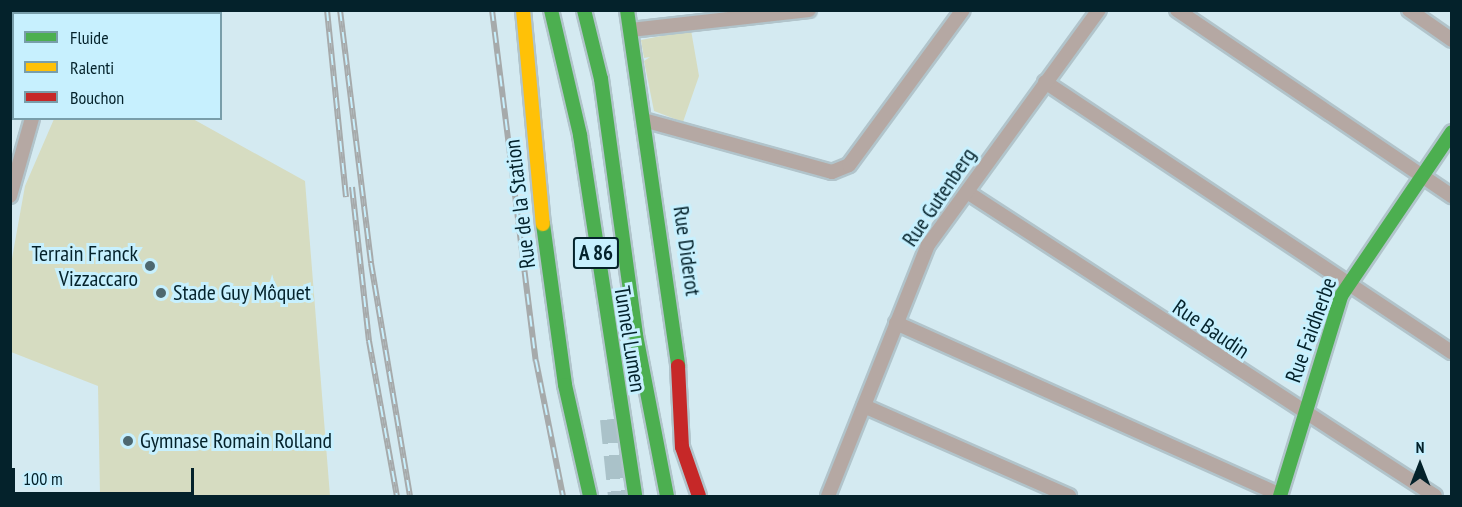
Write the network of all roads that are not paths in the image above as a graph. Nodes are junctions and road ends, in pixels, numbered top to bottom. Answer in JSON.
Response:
{"nodes":[{"id":1,"x":523,"y":10,"type":"edge"},
{"id":2,"x":552,"y":10,"type":"edge"},
{"id":3,"x":584,"y":10,"type":"edge"},
{"id":4,"x":627,"y":10,"type":"edge"},
{"id":5,"x":809,"y":10,"type":"edge"},
{"id":6,"x":963,"y":10,"type":"edge"},
{"id":7,"x":1099,"y":10,"type":"edge"},
{"id":8,"x":1177,"y":10,"type":"edge"},
{"id":9,"x":1409,"y":10,"type":"edge"},
{"id":10,"x":631,"y":30,"type":"junction"},
{"id":11,"x":1452,"y":40,"type":"edge"},
{"id":12,"x":1045,"y":82,"type":"junction"},
{"id":13,"x":31,"y":120,"type":"edge"},
{"id":14,"x":647,"y":121,"type":"junction"},
{"id":15,"x":1452,"y":132,"type":"edge"},
{"id":16,"x":16,"y":150,"type":"edge"},
{"id":17,"x":1421,"y":176,"type":"junction"},
{"id":18,"x":967,"y":192,"type":"junction"},
{"id":19,"x":10,"y":196,"type":"edge"},
{"id":20,"x":1452,"y":196,"type":"edge"},
{"id":21,"x":1347,"y":285,"type":"junction"},
{"id":22,"x":896,"y":323,"type":"junction"},
{"id":23,"x":1452,"y":352,"type":"edge"},
{"id":24,"x":864,"y":406,"type":"junction"},
{"id":25,"x":1303,"y":415,"type":"junction"},
{"id":26,"x":1415,"y":490,"type":"edge"},
{"id":27,"x":590,"y":496,"type":"edge"},
{"id":28,"x":635,"y":496,"type":"edge"},
{"id":29,"x":667,"y":496,"type":"edge"},
{"id":30,"x":699,"y":496,"type":"edge"},
{"id":31,"x":828,"y":496,"type":"edge"},
{"id":32,"x":1069,"y":496,"type":"edge"},
{"id":33,"x":1280,"y":496,"type":"edge"},
{"id":34,"x":1435,"y":496,"type":"edge"}],
"edges":[{"from":1,"to":27,"type":"main road","name":"Rue de la Station"},
{"from":2,"to":28,"type":"main road","name":"Tunnel Lumen","number":"A 86"},
{"from":3,"to":29,"type":"main road","name":"Tunnel Lumen","number":"A 86"},
{"from":4,"to":10,"type":"main road","name":"Rue Diderot"},
{"from":5,"to":10,"type":"street"},
{"from":6,"to":14,"type":"street"},
{"from":7,"to":12,"type":"street","name":"Rue Gutenberg"},
{"from":8,"to":17,"type":"street"},
{"from":9,"to":11,"type":"street"},
{"from":10,"to":14,"type":"main road","name":"Rue Diderot"},
{"from":12,"to":18,"type":"street","name":"Rue Gutenberg"},
{"from":12,"to":21,"type":"street"},
{"from":13,"to":16,"type":"street"},
{"from":14,"to":30,"type":"main road","name":"Rue Diderot"},
{"from":15,"to":17,"type":"main road","name":"Rue Faidherbe"},
{"from":16,"to":19,"type":"street"},
{"from":17,"to":20,"type":"street"},
{"from":17,"to":21,"type":"main road","name":"Rue Faidherbe"},
{"from":18,"to":22,"type":"street","name":"Rue Gutenberg"},
{"from":18,"to":25,"type":"street","name":"Rue Baudin"},
{"from":21,"to":23,"type":"street"},
{"from":21,"to":25,"type":"main road","name":"Rue Faidherbe"},
{"from":22,"to":24,"type":"street","name":"Rue Gutenberg"},
{"from":22,"to":33,"type":"street"},
{"from":24,"to":31,"type":"street","name":"Rue Gutenberg"},
{"from":24,"to":32,"type":"street"},
{"from":25,"to":26,"type":"street","name":"Rue Baudin"},
{"from":25,"to":33,"type":"main road","name":"Rue Faidherbe"},
{"from":26,"to":34,"type":"street","name":"Rue Baudin"}]}
